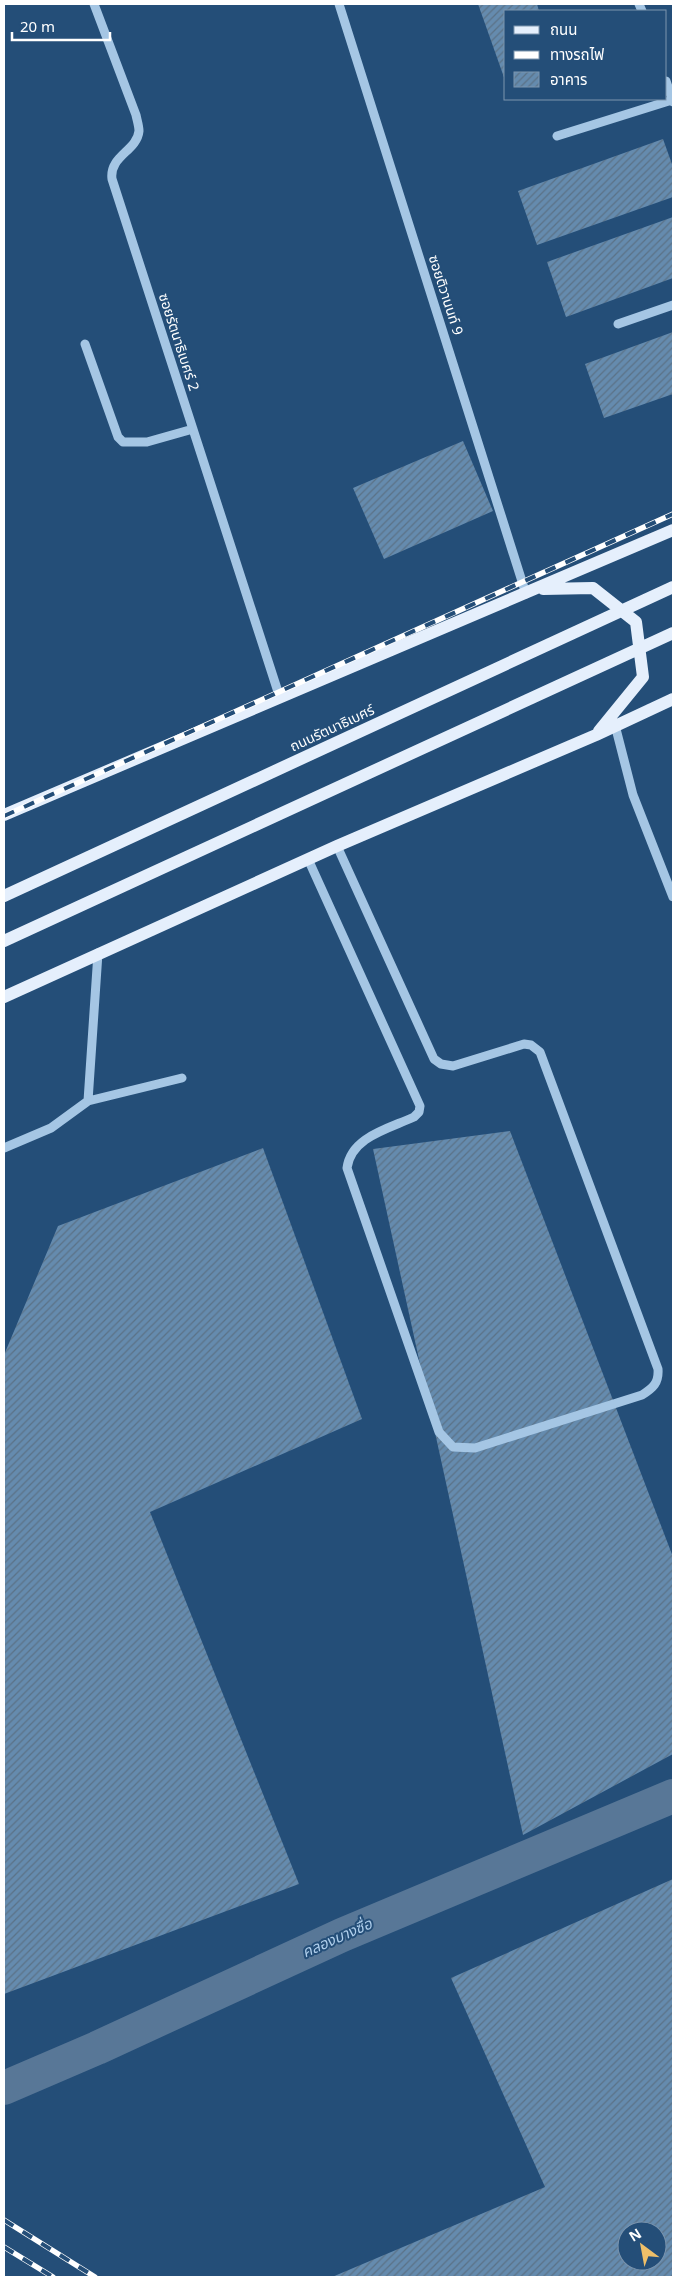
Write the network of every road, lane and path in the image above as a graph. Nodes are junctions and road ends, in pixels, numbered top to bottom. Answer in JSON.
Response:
{"nodes":[{"id":1,"x":94,"y":4,"type":"edge"},
{"id":2,"x":339,"y":4,"type":"edge"},
{"id":3,"x":667,"y":84,"type":"edge"},
{"id":4,"x":673,"y":101,"type":"edge"},
{"id":5,"x":557,"y":136,"type":"dead end"},
{"id":6,"x":673,"y":305,"type":"edge"},
{"id":7,"x":618,"y":324,"type":"dead end"},
{"id":8,"x":85,"y":344,"type":"dead end"},
{"id":9,"x":193,"y":429,"type":"junction"},
{"id":10,"x":673,"y":530,"type":"edge"},
{"id":11,"x":673,"y":587,"type":"edge"},
{"id":12,"x":531,"y":592,"type":"junction"},
{"id":13,"x":673,"y":632,"type":"edge"},
{"id":14,"x":280,"y":698,"type":"junction"},
{"id":15,"x":673,"y":699,"type":"edge"},
{"id":16,"x":615,"y":725,"type":"junction"},
{"id":17,"x":596,"y":735,"type":"junction"},
{"id":18,"x":4,"y":815,"type":"edge"},
{"id":19,"x":337,"y":846,"type":"junction"},
{"id":20,"x":308,"y":859,"type":"junction"},
{"id":21,"x":4,"y":896,"type":"edge"},
{"id":22,"x":673,"y":897,"type":"edge"},
{"id":23,"x":4,"y":941,"type":"edge"},
{"id":24,"x":98,"y":953,"type":"junction"},
{"id":25,"x":4,"y":997,"type":"edge"},
{"id":26,"x":182,"y":1078,"type":"dead end"},
{"id":27,"x":88,"y":1101,"type":"junction"},
{"id":28,"x":4,"y":1148,"type":"edge"}],
"edges":[{"from":1,"to":9,"type":"street","name":"ซอยรัตนาธิเบศร์ 2"},
{"from":2,"to":12,"type":"street","name":"ซอยติวานนท์ 9"},
{"from":3,"to":4,"type":"street"},
{"from":4,"to":5,"type":"street"},
{"from":6,"to":7,"type":"street"},
{"from":8,"to":9,"type":"street"},
{"from":9,"to":14,"type":"street","name":"ซอยรัตนาธิเบศร์ 2"},
{"from":10,"to":12,"type":"main road"},
{"from":11,"to":21,"type":"main road","name":"ถนนรัตนาธิเบศร์"},
{"from":12,"to":14,"type":"main road"},
{"from":12,"to":17,"type":"main road"},
{"from":13,"to":23,"type":"main road"},
{"from":14,"to":18,"type":"main road"},
{"from":15,"to":16,"type":"main road"},
{"from":16,"to":17,"type":"main road"},
{"from":16,"to":22,"type":"street"},
{"from":17,"to":19,"type":"main road"},
{"from":19,"to":20,"type":"main road"},
{"from":19,"to":20,"type":"street"},
{"from":20,"to":24,"type":"main road"},
{"from":24,"to":25,"type":"main road"},
{"from":24,"to":27,"type":"street"},
{"from":26,"to":27,"type":"street"},
{"from":27,"to":28,"type":"street"}]}
